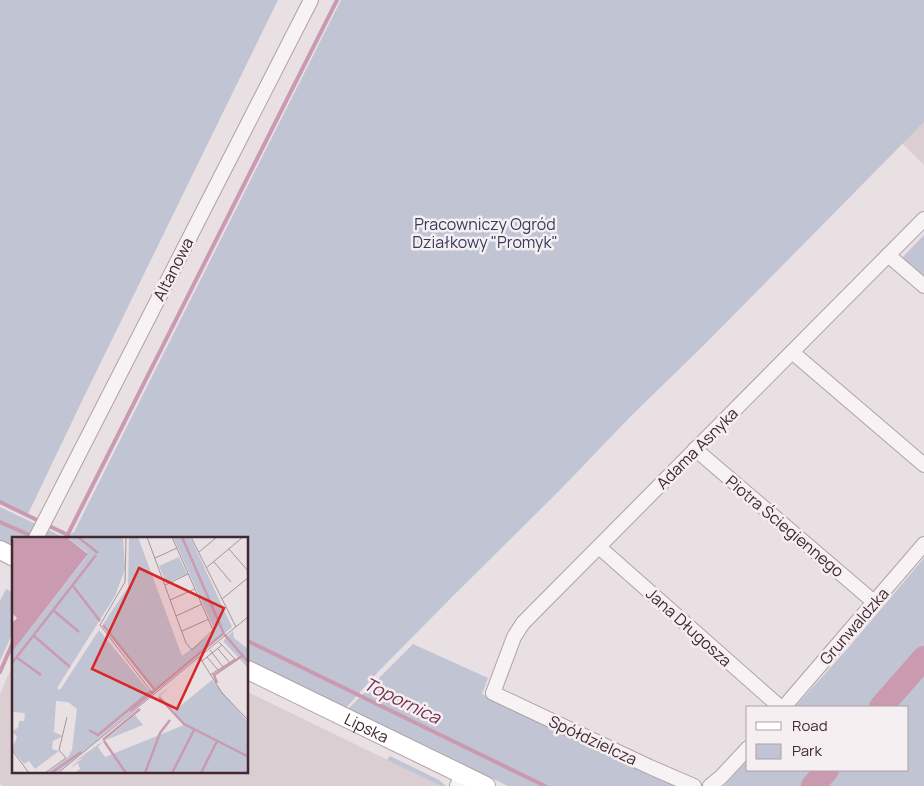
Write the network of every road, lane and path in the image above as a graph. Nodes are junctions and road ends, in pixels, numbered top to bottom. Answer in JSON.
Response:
{"nodes":[{"id":1,"x":311,"y":0,"type":"edge"},
{"id":2,"x":924,"y":219,"type":"edge"},
{"id":3,"x":888,"y":255,"type":"junction"},
{"id":4,"x":924,"y":286,"type":"edge"},
{"id":5,"x":792,"y":352,"type":"junction"},
{"id":6,"x":695,"y":450,"type":"junction"},
{"id":7,"x":924,"y":465,"type":"edge"},
{"id":8,"x":36,"y":537,"type":"edge"},
{"id":9,"x":924,"y":544,"type":"edge"},
{"id":10,"x":599,"y":547,"type":"junction"},
{"id":11,"x":0,"y":550,"type":"edge"},
{"id":12,"x":12,"y":556,"type":"edge"},
{"id":13,"x":874,"y":602,"type":"junction"},
{"id":14,"x":249,"y":671,"type":"edge"},
{"id":15,"x":492,"y":693,"type":"joint"},
{"id":16,"x":779,"y":706,"type":"edge"},
{"id":17,"x":785,"y":706,"type":"edge"},
{"id":18,"x":746,"y":750,"type":"edge"},
{"id":19,"x":460,"y":780,"type":"edge"},
{"id":20,"x":486,"y":786,"type":"edge"},
{"id":21,"x":694,"y":786,"type":"edge"},
{"id":22,"x":710,"y":786,"type":"edge"}],
"edges":[{"from":1,"to":8,"type":"street","name":"Altanowa"},
{"from":2,"to":3,"type":"street","name":"Adama Asnyka"},
{"from":3,"to":4,"type":"street"},
{"from":3,"to":5,"type":"street","name":"Adama Asnyka"},
{"from":5,"to":6,"type":"street","name":"Adama Asnyka"},
{"from":5,"to":7,"type":"street"},
{"from":6,"to":10,"type":"street","name":"Adama Asnyka"},
{"from":6,"to":13,"type":"street","name":"Piotra Ściegiennego"},
{"from":9,"to":13,"type":"street","name":"Grunwaldzka"},
{"from":10,"to":15,"type":"street","name":"Adama Asnyka"},
{"from":10,"to":16,"type":"street","name":"Jana Długosza"},
{"from":11,"to":12,"type":"main road"},
{"from":13,"to":17,"type":"street","name":"Grunwaldzka"},
{"from":14,"to":19,"type":"main road","name":"Lipska"},
{"from":15,"to":21,"type":"street","name":"Spółdzielcza"},
{"from":18,"to":22,"type":"street"},
{"from":19,"to":20,"type":"main road","name":"Lipska"}]}
